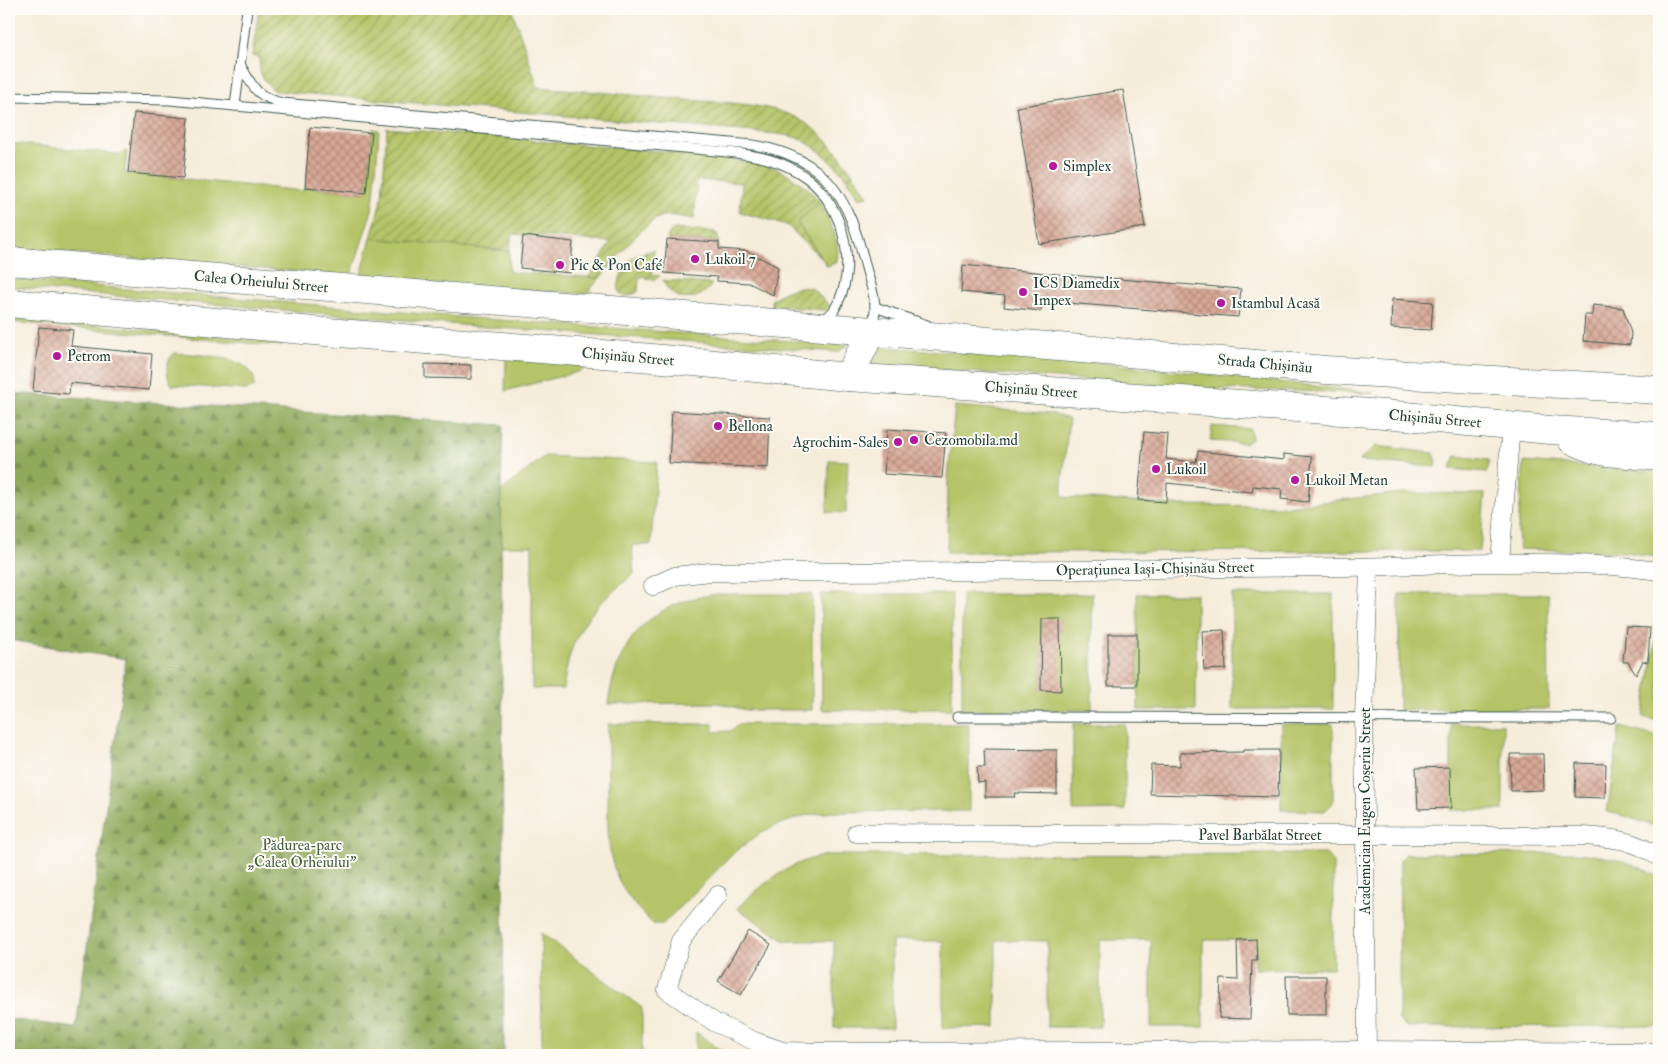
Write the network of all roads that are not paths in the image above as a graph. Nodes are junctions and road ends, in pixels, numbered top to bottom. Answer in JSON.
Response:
{"nodes":[{"id":1,"x":247,"y":9,"type":"edge"},
{"id":2,"x":241,"y":66,"type":"junction"},
{"id":3,"x":239,"y":84,"type":"junction"},
{"id":4,"x":253,"y":87,"type":"junction"},
{"id":5,"x":9,"y":97,"type":"edge"},
{"id":6,"x":235,"y":106,"type":"junction"},
{"id":7,"x":9,"y":261,"type":"edge"},
{"id":8,"x":9,"y":303,"type":"edge"},
{"id":9,"x":874,"y":319,"type":"junction"},
{"id":10,"x":818,"y":327,"type":"junction"},
{"id":11,"x":848,"y":377,"type":"junction"},
{"id":12,"x":1659,"y":390,"type":"edge"},
{"id":13,"x":1511,"y":425,"type":"junction"},
{"id":14,"x":1550,"y":430,"type":"junction"},
{"id":15,"x":1659,"y":436,"type":"edge"},
{"id":16,"x":1659,"y":457,"type":"edge"},
{"id":17,"x":1500,"y":562,"type":"junction"},
{"id":18,"x":1369,"y":566,"type":"junction"},
{"id":19,"x":1659,"y":571,"type":"edge"},
{"id":20,"x":653,"y":586,"type":"dead end"},
{"id":21,"x":957,"y":717,"type":"dead end"},
{"id":22,"x":1364,"y":717,"type":"junction"},
{"id":23,"x":1611,"y":718,"type":"dead end"},
{"id":24,"x":856,"y":833,"type":"dead end"},
{"id":25,"x":1365,"y":836,"type":"junction"},
{"id":26,"x":1659,"y":857,"type":"edge"},
{"id":27,"x":718,"y":894,"type":"dead end"},
{"id":28,"x":1367,"y":1052,"type":"edge"},
{"id":29,"x":1659,"y":1052,"type":"edge"},
{"id":30,"x":827,"y":1054,"type":"edge"}],
"edges":[{"from":1,"to":2,"type":"lane"},
{"from":2,"to":3,"type":"lane"},
{"from":2,"to":4,"type":"lane"},
{"from":3,"to":4,"type":"lane"},
{"from":3,"to":6,"type":"lane"},
{"from":4,"to":9,"type":"lane"},
{"from":5,"to":6,"type":"lane"},
{"from":6,"to":10,"type":"lane"},
{"from":7,"to":10,"type":"highway","name":"Calea Orheiului Street"},
{"from":8,"to":11,"type":"highway","name":"Chișinău Street"},
{"from":9,"to":10,"type":"highway"},
{"from":9,"to":11,"type":"highway"},
{"from":9,"to":12,"type":"highway","name":"Strada Chișinău"},
{"from":11,"to":13,"type":"highway","name":"Chișinău Street"},
{"from":13,"to":14,"type":"highway","name":"Chișinău Street"},
{"from":13,"to":17,"type":"street"},
{"from":14,"to":15,"type":"highway"},
{"from":14,"to":16,"type":"highway"},
{"from":17,"to":18,"type":"street","name":"Operațiunea Iași-Chișinău Street"},
{"from":17,"to":19,"type":"street","name":"Operațiunea Iași-Chișinău Street"},
{"from":18,"to":20,"type":"street","name":"Operațiunea Iași-Chișinău Street"},
{"from":18,"to":22,"type":"street","name":"Academician Eugen Coșeriu Street"},
{"from":21,"to":22,"type":"lane"},
{"from":22,"to":23,"type":"lane"},
{"from":22,"to":25,"type":"street","name":"Academician Eugen Coșeriu Street"},
{"from":24,"to":25,"type":"street","name":"Pavel Barbălat Street"},
{"from":25,"to":26,"type":"street","name":"Pavel Barbălat Street"},
{"from":25,"to":28,"type":"street","name":"Academician Eugen Coșeriu Street"},
{"from":27,"to":30,"type":"street"},
{"from":28,"to":29,"type":"street"},
{"from":28,"to":30,"type":"street"}]}
